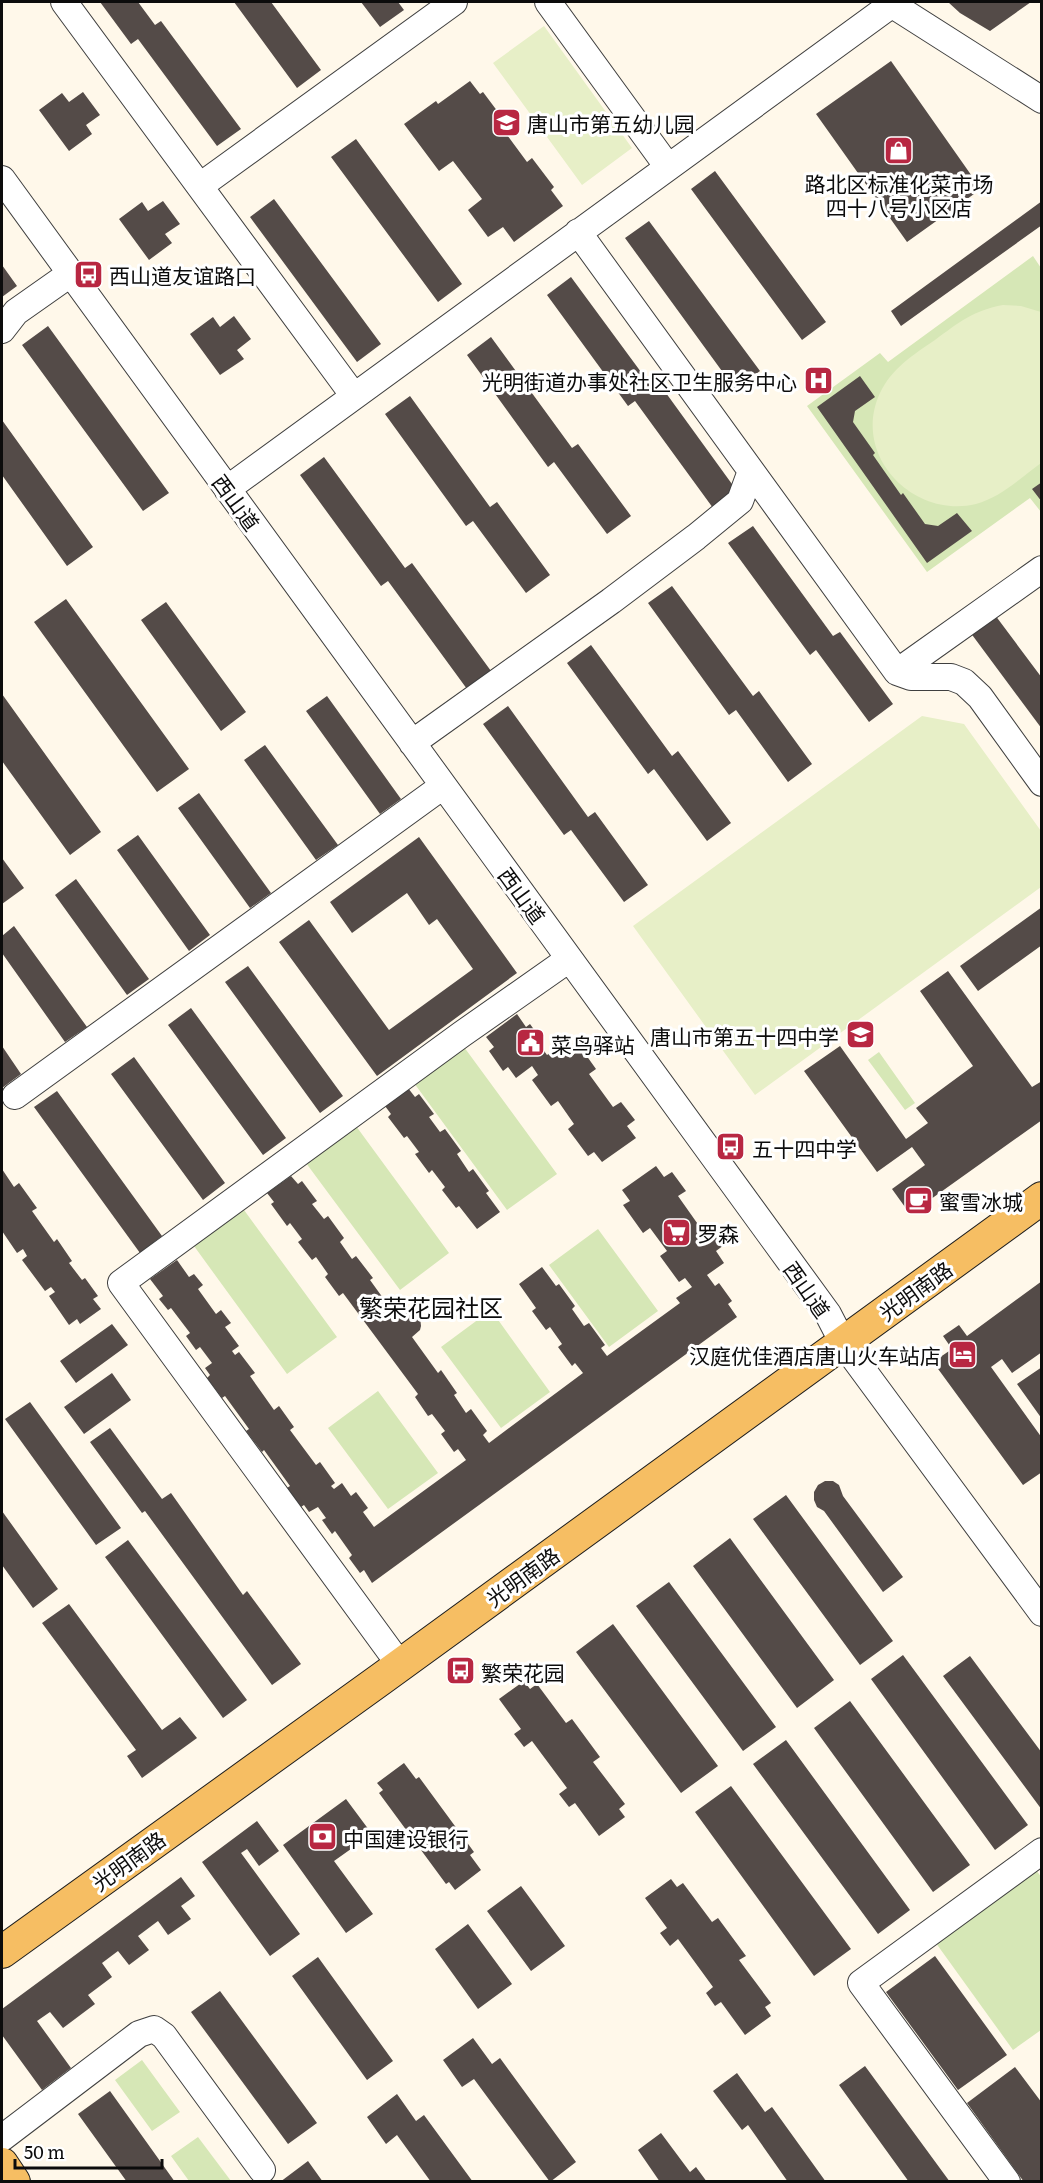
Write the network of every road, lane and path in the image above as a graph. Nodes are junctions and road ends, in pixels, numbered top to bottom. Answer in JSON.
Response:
{"nodes":[{"id":1,"x":64,"y":2,"type":"edge"},
{"id":2,"x":454,"y":2,"type":"edge"},
{"id":3,"x":548,"y":2,"type":"edge"},
{"id":4,"x":889,"y":3,"type":"edge"},
{"id":5,"x":1041,"y":100,"type":"edge"},
{"id":6,"x":668,"y":166,"type":"junction"},
{"id":7,"x":2,"y":179,"type":"edge"},
{"id":8,"x":200,"y":186,"type":"junction"},
{"id":9,"x":578,"y":232,"type":"junction"},
{"id":10,"x":70,"y":274,"type":"junction"},
{"id":11,"x":2,"y":330,"type":"edge"},
{"id":12,"x":354,"y":396,"type":"junction"},
{"id":13,"x":751,"y":471,"type":"junction"},
{"id":14,"x":227,"y":489,"type":"junction"},
{"id":15,"x":1041,"y":569,"type":"edge"},
{"id":16,"x":897,"y":672,"type":"junction"},
{"id":17,"x":412,"y":743,"type":"junction"},
{"id":18,"x":1041,"y":783,"type":"edge"},
{"id":19,"x":443,"y":786,"type":"junction"},
{"id":20,"x":569,"y":959,"type":"junction"},
{"id":21,"x":15,"y":1096,"type":"dead end"},
{"id":22,"x":1041,"y":1198,"type":"edge"},
{"id":23,"x":843,"y":1343,"type":"junction"},
{"id":24,"x":1041,"y":1613,"type":"edge"},
{"id":25,"x":400,"y":1665,"type":"junction"},
{"id":26,"x":1041,"y":1851,"type":"edge"},
{"id":27,"x":2,"y":1952,"type":"edge"},
{"id":28,"x":2,"y":2138,"type":"edge"},
{"id":29,"x":2,"y":2164,"type":"edge"},
{"id":30,"x":262,"y":2170,"type":"dead end"},
{"id":31,"x":14,"y":2181,"type":"edge"},
{"id":32,"x":1007,"y":2181,"type":"edge"}],
"edges":[{"from":1,"to":8,"type":"street"},
{"from":2,"to":8,"type":"street"},
{"from":3,"to":6,"type":"street"},
{"from":4,"to":5,"type":"street"},
{"from":4,"to":6,"type":"street"},
{"from":6,"to":9,"type":"street"},
{"from":7,"to":10,"type":"street","name":"西山道"},
{"from":8,"to":12,"type":"street"},
{"from":9,"to":12,"type":"street"},
{"from":9,"to":13,"type":"street"},
{"from":10,"to":11,"type":"street"},
{"from":10,"to":14,"type":"street","name":"西山道"},
{"from":12,"to":14,"type":"street"},
{"from":13,"to":16,"type":"street"},
{"from":13,"to":17,"type":"street"},
{"from":14,"to":17,"type":"street","name":"西山道"},
{"from":15,"to":16,"type":"street"},
{"from":16,"to":18,"type":"street"},
{"from":17,"to":19,"type":"street","name":"西山道"},
{"from":19,"to":20,"type":"street","name":"西山道"},
{"from":19,"to":21,"type":"street"},
{"from":20,"to":23,"type":"street","name":"西山道"},
{"from":20,"to":25,"type":"street"},
{"from":22,"to":23,"type":"main road","name":"光明南路"},
{"from":23,"to":24,"type":"street","name":"西山道"},
{"from":23,"to":25,"type":"main road","name":"光明南路"},
{"from":25,"to":27,"type":"main road","name":"光明南路"},
{"from":26,"to":32,"type":"street"},
{"from":28,"to":30,"type":"street"},
{"from":29,"to":31,"type":"main road"}]}
